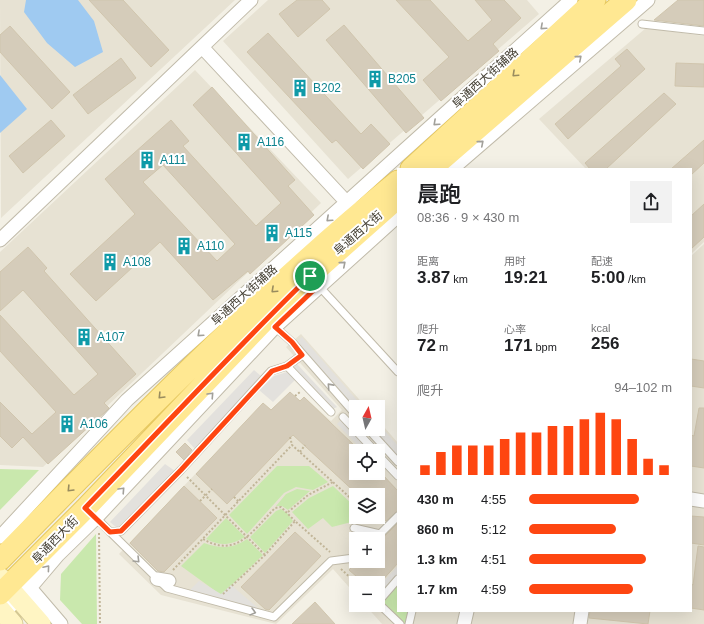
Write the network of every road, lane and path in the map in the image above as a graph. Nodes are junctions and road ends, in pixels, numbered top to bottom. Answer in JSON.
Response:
{"nodes":[{"id":1,"x":251,"y":0,"type":"edge"},
{"id":2,"x":571,"y":0,"type":"edge"},
{"id":3,"x":595,"y":0,"type":"edge"},
{"id":4,"x":626,"y":0,"type":"edge"},
{"id":5,"x":648,"y":0,"type":"edge"},
{"id":6,"x":642,"y":24,"type":"dead end"},
{"id":7,"x":704,"y":31,"type":"edge"},
{"id":8,"x":202,"y":47,"type":"junction"},
{"id":9,"x":412,"y":168,"type":"edge"},
{"id":10,"x":433,"y":168,"type":"edge"},
{"id":11,"x":453,"y":168,"type":"edge"},
{"id":12,"x":397,"y":182,"type":"edge"},
{"id":13,"x":397,"y":199,"type":"edge"},
{"id":14,"x":352,"y":208,"type":"junction"},
{"id":15,"x":397,"y":217,"type":"edge"},
{"id":16,"x":0,"y":240,"type":"edge"},
{"id":17,"x":310,"y":276,"type":"junction"},
{"id":18,"x":275,"y":327,"type":"junction"},
{"id":19,"x":302,"y":355,"type":"junction"},
{"id":20,"x":287,"y":366,"type":"junction"},
{"id":21,"x":397,"y":371,"type":"edge"},
{"id":22,"x":349,"y":407,"type":"edge"},
{"id":23,"x":331,"y":412,"type":"dead end"},
{"id":24,"x":343,"y":417,"type":"dead end"},
{"id":25,"x":374,"y":436,"type":"edge"},
{"id":26,"x":290,"y":438,"type":"dead end"},
{"id":27,"x":368,"y":444,"type":"edge"},
{"id":28,"x":292,"y":445,"type":"junction"},
{"id":29,"x":304,"y":445,"type":"dead end"},
{"id":30,"x":300,"y":452,"type":"junction"},
{"id":31,"x":397,"y":461,"type":"edge"},
{"id":32,"x":385,"y":462,"type":"edge"},
{"id":33,"x":181,"y":470,"type":"junction"},
{"id":34,"x":397,"y":475,"type":"edge"},
{"id":35,"x":333,"y":482,"type":"junction"},
{"id":36,"x":212,"y":489,"type":"dead end"},
{"id":37,"x":206,"y":495,"type":"junction"},
{"id":38,"x":234,"y":497,"type":"dead end"},
{"id":39,"x":349,"y":497,"type":"edge"},
{"id":40,"x":692,"y":499,"type":"edge"},
{"id":41,"x":704,"y":501,"type":"edge"},
{"id":42,"x":200,"y":502,"type":"dead end"},
{"id":43,"x":239,"y":502,"type":"junction"},
{"id":44,"x":288,"y":512,"type":"junction"},
{"id":45,"x":226,"y":515,"type":"junction"},
{"id":46,"x":397,"y":517,"type":"edge"},
{"id":47,"x":93,"y":518,"type":"junction"},
{"id":48,"x":296,"y":521,"type":"junction"},
{"id":49,"x":354,"y":528,"type":"dead end"},
{"id":50,"x":206,"y":529,"type":"dead end"},
{"id":51,"x":110,"y":532,"type":"junction"},
{"id":52,"x":364,"y":532,"type":"edge"},
{"id":53,"x":382,"y":532,"type":"edge"},
{"id":54,"x":210,"y":533,"type":"junction"},
{"id":55,"x":0,"y":537,"type":"edge"},
{"id":56,"x":246,"y":537,"type":"junction"},
{"id":57,"x":203,"y":539,"type":"junction"},
{"id":58,"x":265,"y":555,"type":"junction"},
{"id":59,"x":349,"y":559,"type":"edge"},
{"id":60,"x":0,"y":560,"type":"edge"},
{"id":61,"x":339,"y":560,"type":"junction"},
{"id":62,"x":331,"y":561,"type":"junction"},
{"id":63,"x":172,"y":564,"type":"dead end"},
{"id":64,"x":176,"y":567,"type":"junction"},
{"id":65,"x":349,"y":577,"type":"edge"},
{"id":66,"x":397,"y":580,"type":"edge"},
{"id":67,"x":163,"y":581,"type":"junction"},
{"id":68,"x":385,"y":594,"type":"edge"},
{"id":69,"x":9,"y":598,"type":"edge"},
{"id":70,"x":215,"y":602,"type":"junction"},
{"id":71,"x":385,"y":609,"type":"edge"},
{"id":72,"x":412,"y":612,"type":"edge"},
{"id":73,"x":467,"y":612,"type":"edge"},
{"id":74,"x":582,"y":612,"type":"edge"},
{"id":75,"x":41,"y":624,"type":"edge"},
{"id":76,"x":61,"y":624,"type":"edge"},
{"id":77,"x":100,"y":624,"type":"edge"},
{"id":78,"x":400,"y":624,"type":"edge"},
{"id":79,"x":409,"y":624,"type":"edge"},
{"id":80,"x":464,"y":624,"type":"edge"},
{"id":81,"x":580,"y":624,"type":"edge"}],
"edges":[{"from":1,"to":8,"type":"street"},
{"from":2,"to":14,"type":"street","name":"阜通西大街辅路","one_way":true},
{"from":3,"to":9,"type":"main road","one_way":true},
{"from":4,"to":10,"type":"main road"},
{"from":11,"to":5,"type":"street","one_way":true},
{"from":6,"to":7,"type":"lane"},
{"from":8,"to":14,"type":"street"},
{"from":8,"to":16,"type":"street"},
{"from":12,"to":14,"type":"main road","name":"阜通西大街"},
{"from":13,"to":17,"type":"main road","name":"阜通西大街"},
{"from":14,"to":17,"type":"main road","name":"阜通西大街"},
{"from":14,"to":55,"type":"street","name":"阜通西大街辅路","one_way":true},
{"from":17,"to":15,"type":"street","one_way":true},
{"from":17,"to":18,"type":"street"},
{"from":17,"to":21,"type":"lane"},
{"from":17,"to":47,"type":"main road","name":"阜通西大街"},
{"from":17,"to":60,"type":"main road","name":"阜通西大街","one_way":true},
{"from":18,"to":19,"type":"lane"},
{"from":47,"to":18,"type":"street","one_way":true},
{"from":19,"to":20,"type":"lane"},
{"from":22,"to":19,"type":"lane","one_way":true},
{"from":20,"to":23,"type":"lane"},
{"from":20,"to":33,"type":"lane"},
{"from":24,"to":27,"type":"lane"},
{"from":25,"to":31,"type":"lane"},
{"from":26,"to":28,"type":"path"},
{"from":28,"to":30,"type":"path"},
{"from":28,"to":43,"type":"path"},
{"from":29,"to":30,"type":"path"},
{"from":30,"to":35,"type":"path"},
{"from":32,"to":34,"type":"lane"},
{"from":33,"to":37,"type":"path"},
{"from":33,"to":51,"type":"lane"},
{"from":35,"to":39,"type":"path"},
{"from":35,"to":44,"type":"path"},
{"from":36,"to":37,"type":"path"},
{"from":37,"to":42,"type":"path"},
{"from":37,"to":45,"type":"path"},
{"from":38,"to":43,"type":"path"},
{"from":40,"to":41,"type":"street"},
{"from":43,"to":45,"type":"path"},
{"from":44,"to":48,"type":"path"},
{"from":44,"to":56,"type":"path"},
{"from":45,"to":54,"type":"path"},
{"from":45,"to":56,"type":"path"},
{"from":46,"to":53,"type":"lane"},
{"from":47,"to":51,"type":"lane"},
{"from":69,"to":47,"type":"main road","name":"阜通西大街","one_way":true},
{"from":47,"to":77,"type":"path"},
{"from":48,"to":58,"type":"path"},
{"from":48,"to":61,"type":"path"},
{"from":49,"to":52,"type":"lane"},
{"from":50,"to":54,"type":"path"},
{"from":51,"to":67,"type":"lane","one_way":true},
{"from":54,"to":57,"type":"path"},
{"from":56,"to":57,"type":"path"},
{"from":56,"to":58,"type":"path"},
{"from":57,"to":64,"type":"path"},
{"from":58,"to":70,"type":"path"},
{"from":59,"to":61,"type":"lane"},
{"from":61,"to":62,"type":"lane"},
{"from":62,"to":65,"type":"path"},
{"from":70,"to":62,"type":"lane","one_way":true},
{"from":63,"to":64,"type":"path"},
{"from":64,"to":67,"type":"path"},
{"from":66,"to":68,"type":"lane"},
{"from":67,"to":70,"type":"lane"},
{"from":69,"to":75,"type":"main road"},
{"from":69,"to":76,"type":"street"},
{"from":71,"to":78,"type":"lane"},
{"from":72,"to":79,"type":"lane"},
{"from":73,"to":80,"type":"street"},
{"from":74,"to":81,"type":"street"}]}
